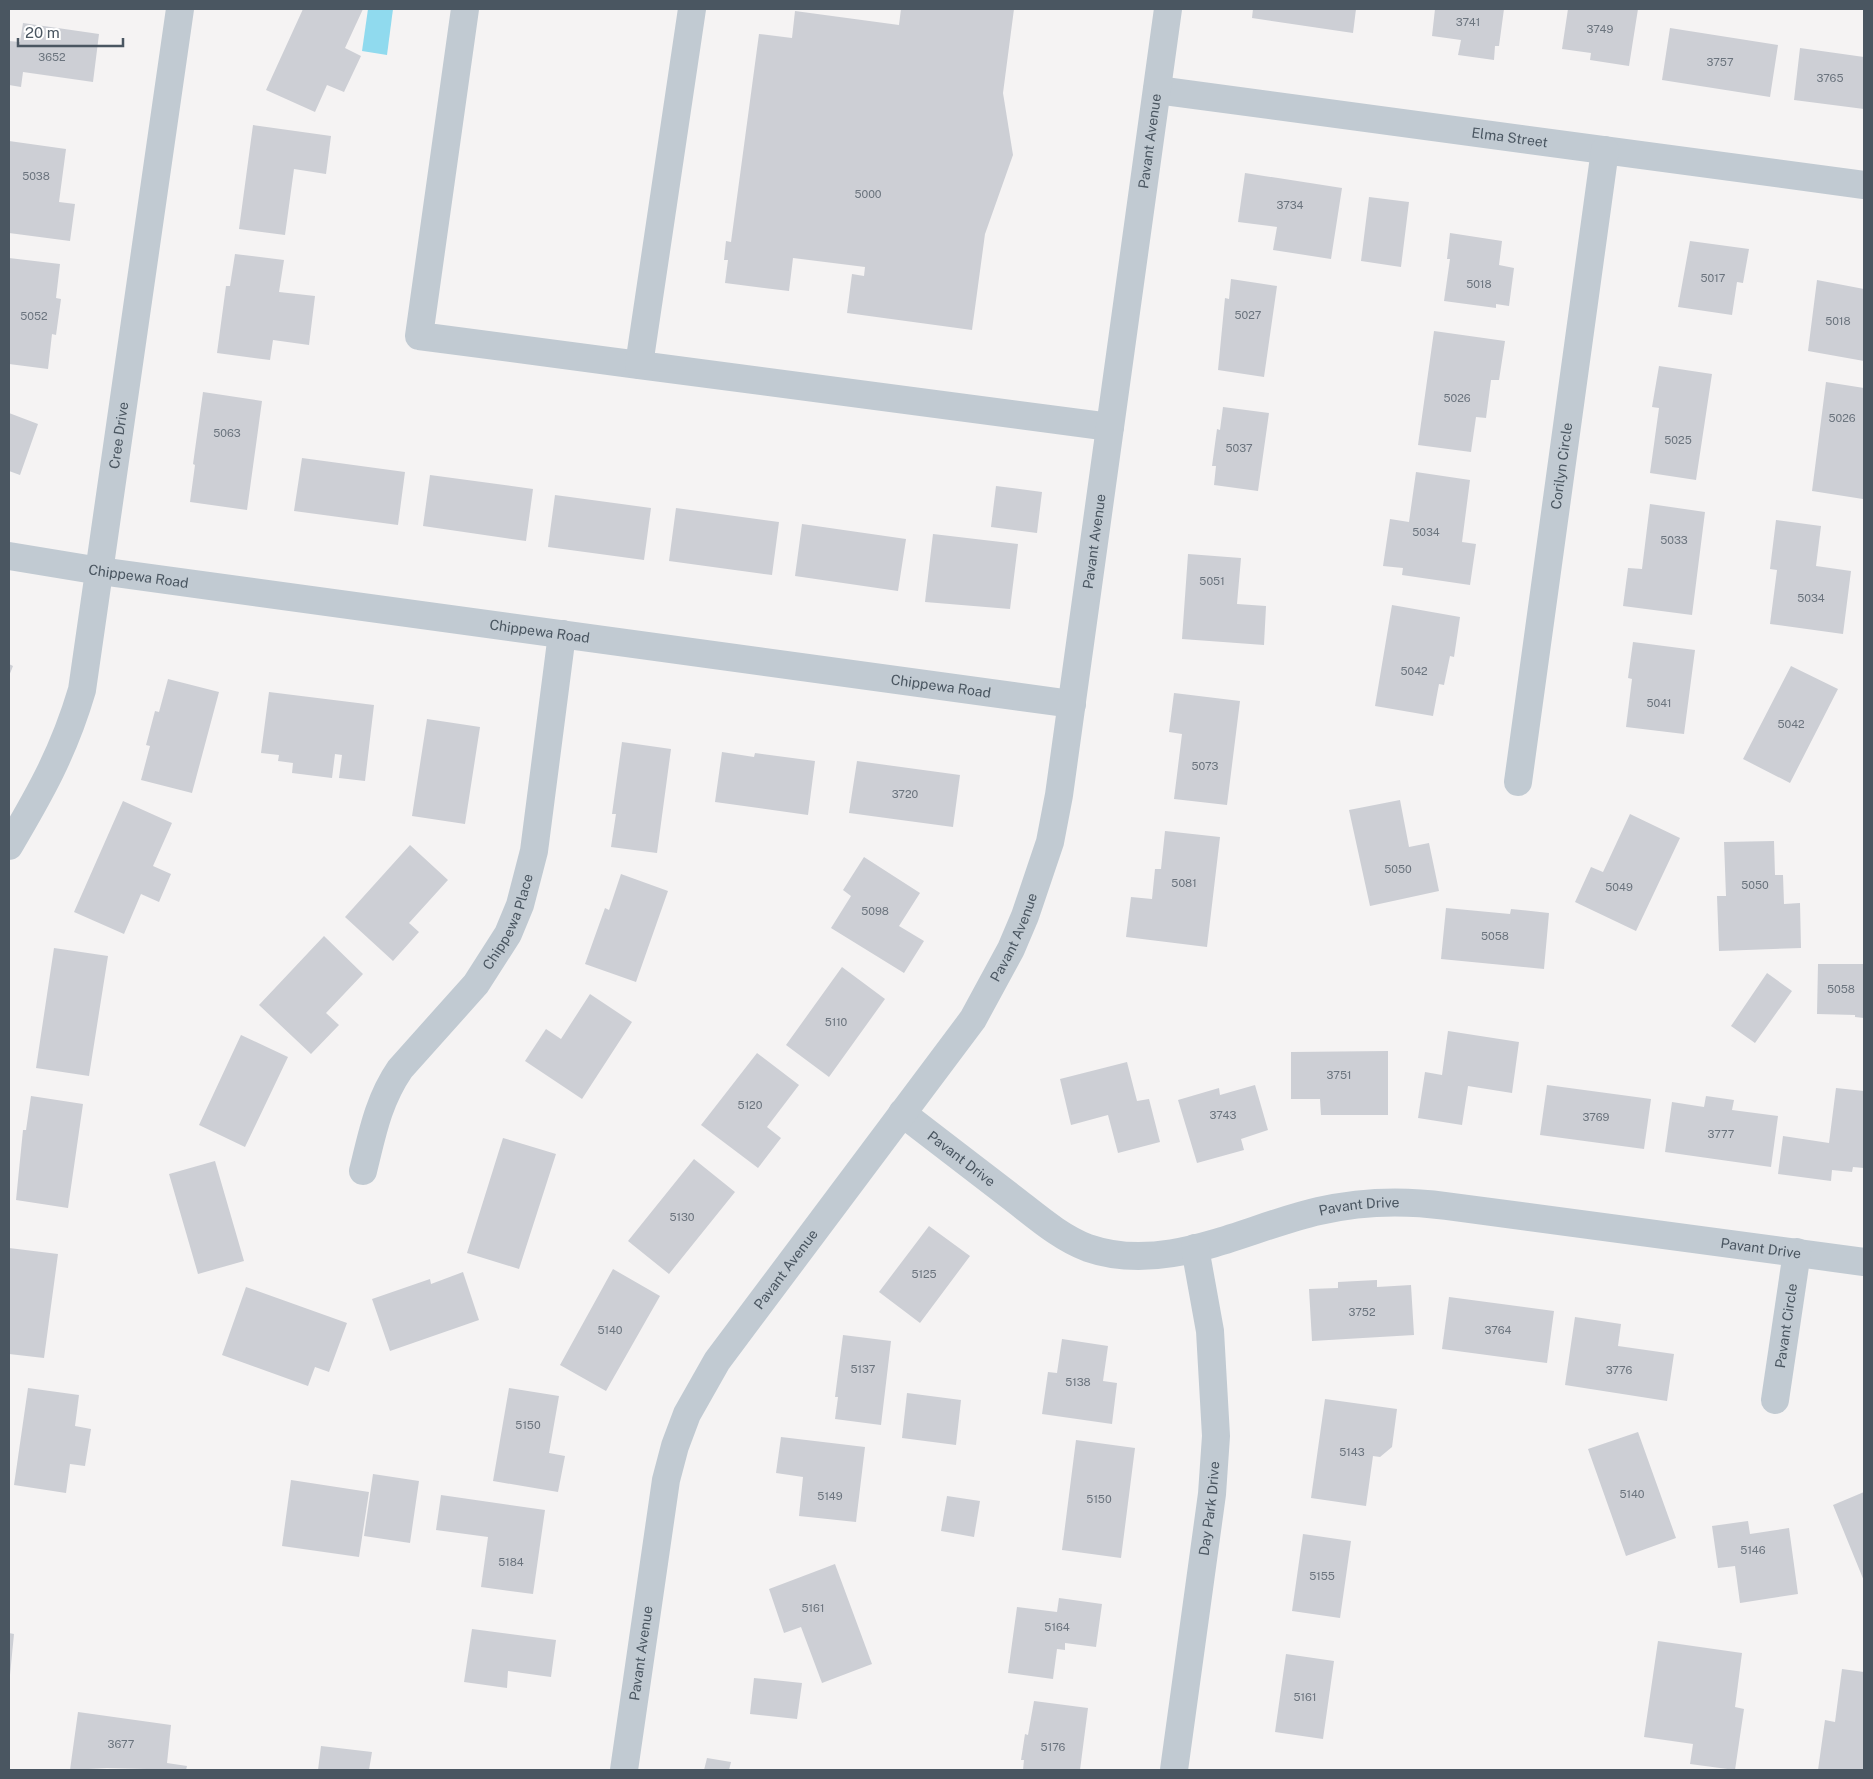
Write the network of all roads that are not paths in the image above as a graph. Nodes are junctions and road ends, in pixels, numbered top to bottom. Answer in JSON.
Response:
{"nodes":[{"id":1,"x":180,"y":9,"type":"edge"},
{"id":2,"x":466,"y":9,"type":"edge"},
{"id":3,"x":692,"y":9,"type":"edge"},
{"id":4,"x":1168,"y":9,"type":"edge"},
{"id":5,"x":1157,"y":90,"type":"junction"},
{"id":6,"x":1605,"y":150,"type":"junction"},
{"id":7,"x":1864,"y":185,"type":"edge"},
{"id":8,"x":639,"y":365,"type":"junction"},
{"id":9,"x":1110,"y":427,"type":"junction"},
{"id":10,"x":9,"y":556,"type":"edge"},
{"id":11,"x":100,"y":571,"type":"junction"},
{"id":12,"x":562,"y":634,"type":"junction"},
{"id":13,"x":1072,"y":704,"type":"junction"},
{"id":14,"x":1518,"y":782,"type":"dead end"},
{"id":15,"x":9,"y":846,"type":"edge"},
{"id":16,"x":902,"y":1113,"type":"junction"},
{"id":17,"x":363,"y":1171,"type":"dead end"},
{"id":18,"x":1195,"y":1248,"type":"junction"},
{"id":19,"x":1797,"y":1252,"type":"junction"},
{"id":20,"x":1864,"y":1262,"type":"edge"},
{"id":21,"x":1775,"y":1400,"type":"dead end"},
{"id":22,"x":624,"y":1770,"type":"edge"},
{"id":23,"x":1174,"y":1770,"type":"edge"}],
"edges":[{"from":1,"to":11,"type":"street","name":"Cree Drive"},
{"from":2,"to":8,"type":"street"},
{"from":3,"to":8,"type":"street"},
{"from":4,"to":5,"type":"street","name":"Pavant Avenue"},
{"from":5,"to":6,"type":"street","name":"Elma Street"},
{"from":5,"to":9,"type":"street","name":"Pavant Avenue"},
{"from":6,"to":7,"type":"street","name":"Elma Street"},
{"from":6,"to":14,"type":"street","name":"Corilyn Circle"},
{"from":8,"to":9,"type":"street"},
{"from":9,"to":13,"type":"street","name":"Pavant Avenue"},
{"from":10,"to":11,"type":"street","name":"Chippewa Road"},
{"from":11,"to":12,"type":"street","name":"Chippewa Road"},
{"from":11,"to":15,"type":"street","name":"Cree Drive"},
{"from":12,"to":13,"type":"street","name":"Chippewa Road"},
{"from":12,"to":17,"type":"street","name":"Chippewa Place"},
{"from":13,"to":16,"type":"street","name":"Pavant Avenue"},
{"from":16,"to":18,"type":"street","name":"Pavant Drive"},
{"from":16,"to":22,"type":"street","name":"Pavant Avenue"},
{"from":18,"to":19,"type":"street","name":"Pavant Drive"},
{"from":18,"to":23,"type":"street","name":"Day Park Drive"},
{"from":19,"to":20,"type":"street","name":"Pavant Drive"},
{"from":19,"to":21,"type":"street","name":"Pavant Circle"}]}
